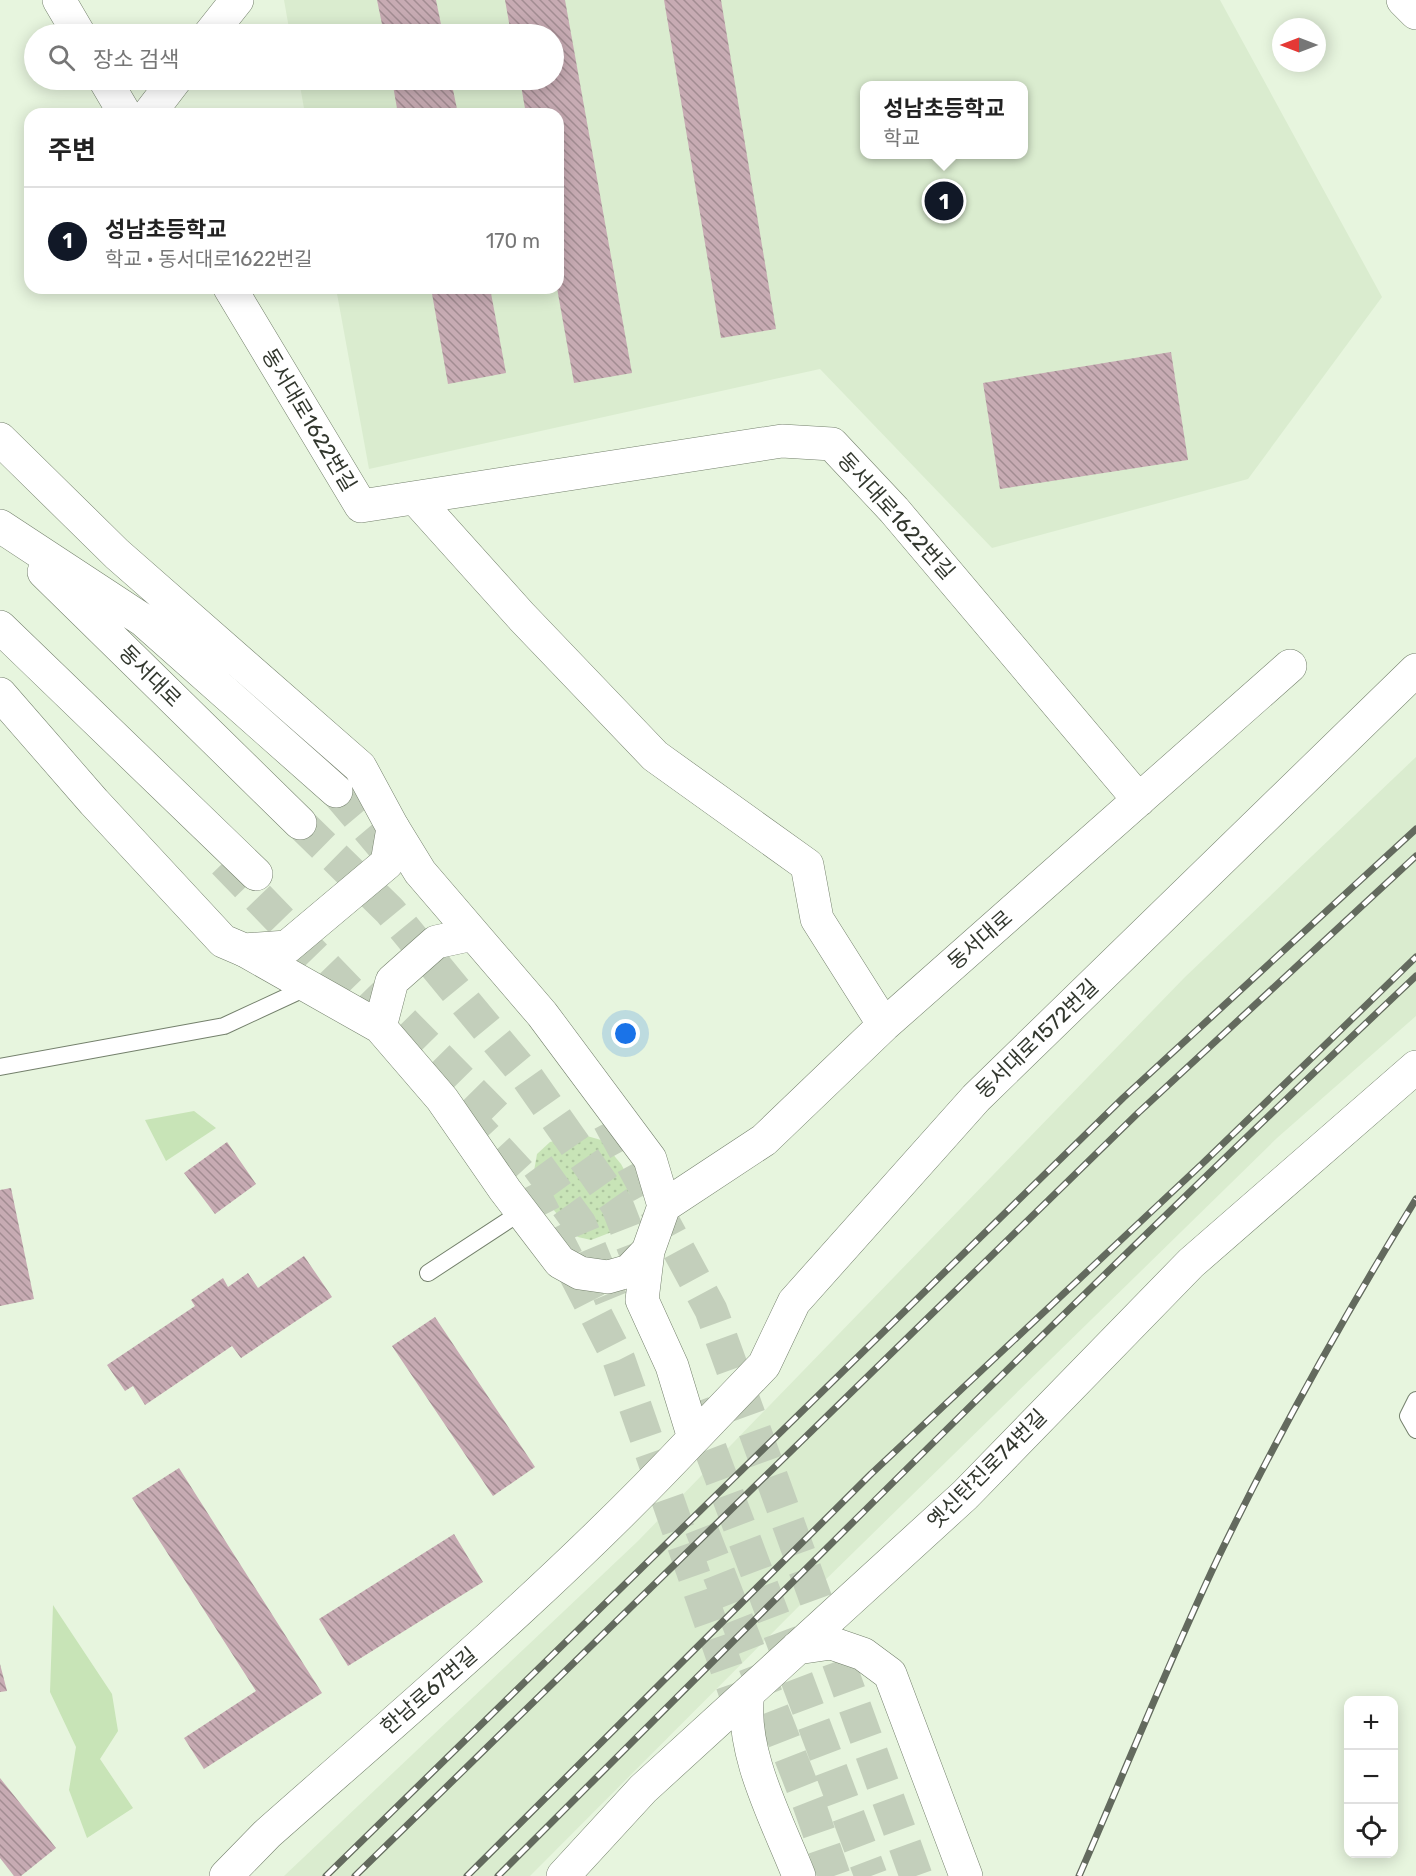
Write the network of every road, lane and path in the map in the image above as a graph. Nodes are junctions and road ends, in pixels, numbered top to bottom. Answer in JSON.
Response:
{"nodes":[{"id":1,"x":59,"y":0,"type":"edge"},
{"id":2,"x":237,"y":0,"type":"edge"},
{"id":3,"x":1403,"y":0,"type":"edge"},
{"id":4,"x":1416,"y":14,"type":"edge"},
{"id":5,"x":73,"y":24,"type":"edge"},
{"id":6,"x":218,"y":24,"type":"edge"},
{"id":7,"x":111,"y":90,"type":"edge"},
{"id":8,"x":167,"y":90,"type":"edge"},
{"id":9,"x":121,"y":108,"type":"edge"},
{"id":10,"x":154,"y":108,"type":"edge"},
{"id":11,"x":234,"y":294,"type":"edge"},
{"id":12,"x":0,"y":439,"type":"edge"},
{"id":13,"x":415,"y":498,"type":"junction"},
{"id":14,"x":0,"y":528,"type":"edge"},
{"id":15,"x":3,"y":630,"type":"edge"},
{"id":16,"x":1290,"y":666,"type":"dead end"},
{"id":17,"x":1416,"y":670,"type":"edge"},
{"id":18,"x":0,"y":694,"type":"edge"},
{"id":19,"x":13,"y":720,"type":"edge"},
{"id":20,"x":336,"y":791,"type":"tunnel mouth"},
{"id":21,"x":1138,"y":800,"type":"junction"},
{"id":22,"x":300,"y":823,"type":"tunnel mouth"},
{"id":23,"x":393,"y":828,"type":"junction"},
{"id":24,"x":224,"y":862,"type":"tunnel mouth"},
{"id":25,"x":256,"y":874,"type":"tunnel mouth"},
{"id":26,"x":473,"y":934,"type":"junction"},
{"id":27,"x":244,"y":950,"type":"junction"},
{"id":28,"x":308,"y":987,"type":"junction"},
{"id":29,"x":884,"y":1025,"type":"junction"},
{"id":30,"x":380,"y":1027,"type":"junction"},
{"id":31,"x":1416,"y":1067,"type":"edge"},
{"id":32,"x":0,"y":1068,"type":"edge"},
{"id":33,"x":664,"y":1206,"type":"junction"},
{"id":34,"x":521,"y":1212,"type":"junction"},
{"id":35,"x":648,"y":1251,"type":"junction"},
{"id":36,"x":428,"y":1273,"type":"dead end"},
{"id":37,"x":608,"y":1277,"type":"junction"},
{"id":38,"x":642,"y":1300,"type":"junction"},
{"id":39,"x":1416,"y":1400,"type":"edge"},
{"id":40,"x":1416,"y":1430,"type":"edge"},
{"id":41,"x":694,"y":1438,"type":"junction"},
{"id":42,"x":631,"y":1505,"type":"joint"},
{"id":43,"x":797,"y":1648,"type":"junction"},
{"id":44,"x":748,"y":1693,"type":"junction"},
{"id":45,"x":226,"y":1876,"type":"edge"},
{"id":46,"x":563,"y":1876,"type":"edge"},
{"id":47,"x":799,"y":1876,"type":"edge"},
{"id":48,"x":966,"y":1876,"type":"edge"}],
"edges":[{"from":1,"to":5,"type":"street"},
{"from":2,"to":6,"type":"street"},
{"from":3,"to":4,"type":"street"},
{"from":7,"to":9,"type":"street"},
{"from":8,"to":10,"type":"street"},
{"from":11,"to":13,"type":"street","name":"동서대로1622번길"},
{"from":12,"to":23,"type":"street"},
{"from":13,"to":21,"type":"street","name":"동서대로1622번길"},
{"from":13,"to":29,"type":"street"},
{"from":14,"to":20,"type":"street"},
{"from":14,"to":22,"type":"street","name":"동서대로"},
{"from":15,"to":24,"type":"street"},
{"from":15,"to":25,"type":"street"},
{"from":16,"to":21,"type":"street","name":"동서대로"},
{"from":17,"to":41,"type":"street","name":"동서대로1572번길"},
{"from":18,"to":19,"type":"street"},
{"from":19,"to":27,"type":"street"},
{"from":21,"to":29,"type":"street","name":"동서대로"},
{"from":23,"to":26,"type":"street"},
{"from":23,"to":27,"type":"street"},
{"from":26,"to":30,"type":"street"},
{"from":26,"to":33,"type":"street"},
{"from":27,"to":28,"type":"street"},
{"from":28,"to":30,"type":"street"},
{"from":28,"to":32,"type":"lane"},
{"from":29,"to":33,"type":"street","name":"동서대로"},
{"from":30,"to":34,"type":"street"},
{"from":31,"to":43,"type":"street","name":"옛신탄진로74번길"},
{"from":33,"to":35,"type":"street"},
{"from":34,"to":36,"type":"lane"},
{"from":34,"to":37,"type":"street"},
{"from":35,"to":37,"type":"street"},
{"from":35,"to":38,"type":"street"},
{"from":37,"to":38,"type":"street"},
{"from":38,"to":41,"type":"street"},
{"from":39,"to":40,"type":"lane"},
{"from":41,"to":42,"type":"street","name":"동서대로1572번길"},
{"from":42,"to":45,"type":"street","name":"한남로67번길"},
{"from":43,"to":44,"type":"street","name":"옛신탄진로74번길"},
{"from":43,"to":48,"type":"street"},
{"from":44,"to":46,"type":"street","name":"옛신탄진로74번길"},
{"from":44,"to":47,"type":"street"}]}
